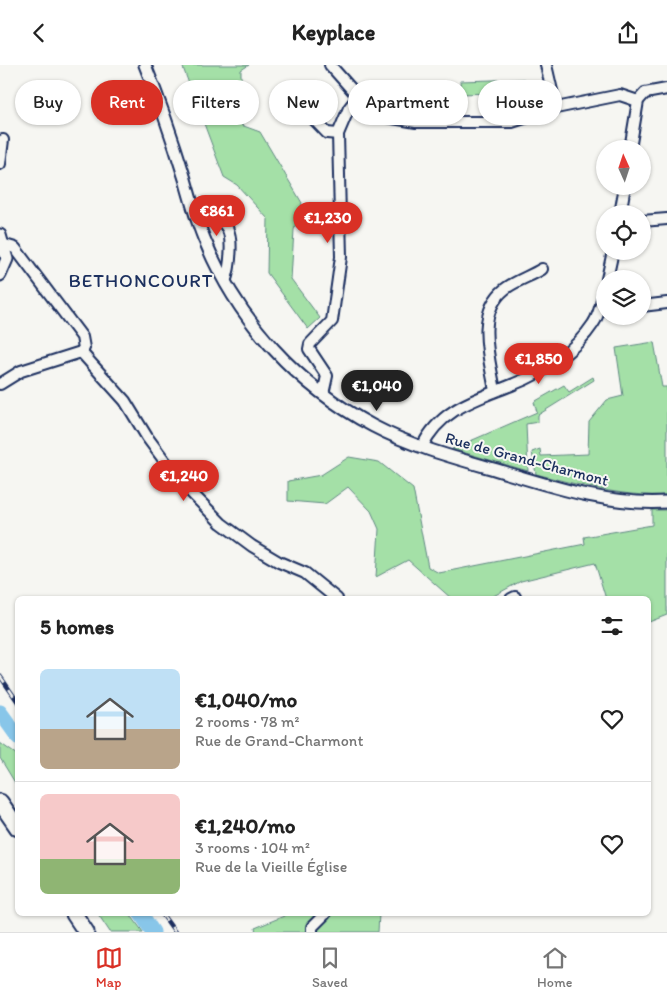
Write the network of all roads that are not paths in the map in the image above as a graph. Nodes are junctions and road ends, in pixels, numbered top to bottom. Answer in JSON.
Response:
{"nodes":[{"id":1,"x":145,"y":65,"type":"edge"},
{"id":2,"x":330,"y":65,"type":"edge"},
{"id":3,"x":546,"y":65,"type":"edge"},
{"id":4,"x":549,"y":80,"type":"edge"},
{"id":5,"x":348,"y":87,"type":"edge"},
{"id":6,"x":667,"y":89,"type":"edge"},
{"id":7,"x":638,"y":101,"type":"junction"},
{"id":8,"x":562,"y":107,"type":"edge"},
{"id":9,"x":348,"y":110,"type":"edge"},
{"id":10,"x":319,"y":125,"type":"edge"},
{"id":11,"x":338,"y":134,"type":"junction"},
{"id":12,"x":3,"y":140,"type":"dead end"},
{"id":13,"x":632,"y":140,"type":"edge"},
{"id":14,"x":0,"y":164,"type":"edge"},
{"id":15,"x":195,"y":211,"type":"junction"},
{"id":16,"x":667,"y":219,"type":"edge"},
{"id":17,"x":651,"y":220,"type":"edge"},
{"id":18,"x":2,"y":240,"type":"edge"},
{"id":19,"x":542,"y":269,"type":"dead end"},
{"id":20,"x":0,"y":275,"type":"edge"},
{"id":21,"x":225,"y":282,"type":"junction"},
{"id":22,"x":596,"y":317,"type":"edge"},
{"id":23,"x":81,"y":353,"type":"junction"},
{"id":24,"x":0,"y":384,"type":"edge"},
{"id":25,"x":495,"y":391,"type":"junction"},
{"id":26,"x":323,"y":394,"type":"junction"},
{"id":27,"x":422,"y":447,"type":"junction"},
{"id":28,"x":667,"y":502,"type":"edge"},
{"id":29,"x":333,"y":596,"type":"edge"},
{"id":30,"x":0,"y":802,"type":"edge"},
{"id":31,"x":15,"y":824,"type":"edge"},
{"id":32,"x":75,"y":916,"type":"edge"},
{"id":33,"x":323,"y":916,"type":"edge"},
{"id":34,"x":86,"y":932,"type":"edge"},
{"id":35,"x":312,"y":932,"type":"edge"}],
"edges":[{"from":1,"to":15,"type":"street","name":"Rue de Grand-Charmont"},
{"from":2,"to":5,"type":"street"},
{"from":3,"to":4,"type":"street"},
{"from":6,"to":7,"type":"street"},
{"from":7,"to":8,"type":"street"},
{"from":7,"to":13,"type":"street"},
{"from":9,"to":11,"type":"street"},
{"from":10,"to":11,"type":"street"},
{"from":11,"to":26,"type":"street"},
{"from":12,"to":14,"type":"street"},
{"from":15,"to":21,"type":"street","name":"Rue de Grand-Charmont"},
{"from":15,"to":21,"type":"street"},
{"from":16,"to":17,"type":"street"},
{"from":18,"to":20,"type":"street"},
{"from":18,"to":23,"type":"street"},
{"from":19,"to":25,"type":"street"},
{"from":21,"to":26,"type":"street","name":"Rue de Grand-Charmont"},
{"from":22,"to":25,"type":"street"},
{"from":23,"to":24,"type":"street"},
{"from":23,"to":29,"type":"street"},
{"from":25,"to":27,"type":"street"},
{"from":26,"to":27,"type":"street","name":"Rue de Grand-Charmont"},
{"from":27,"to":28,"type":"street","name":"Rue de Grand-Charmont"},
{"from":30,"to":31,"type":"main road"},
{"from":32,"to":34,"type":"main road"},
{"from":33,"to":35,"type":"street"}]}
